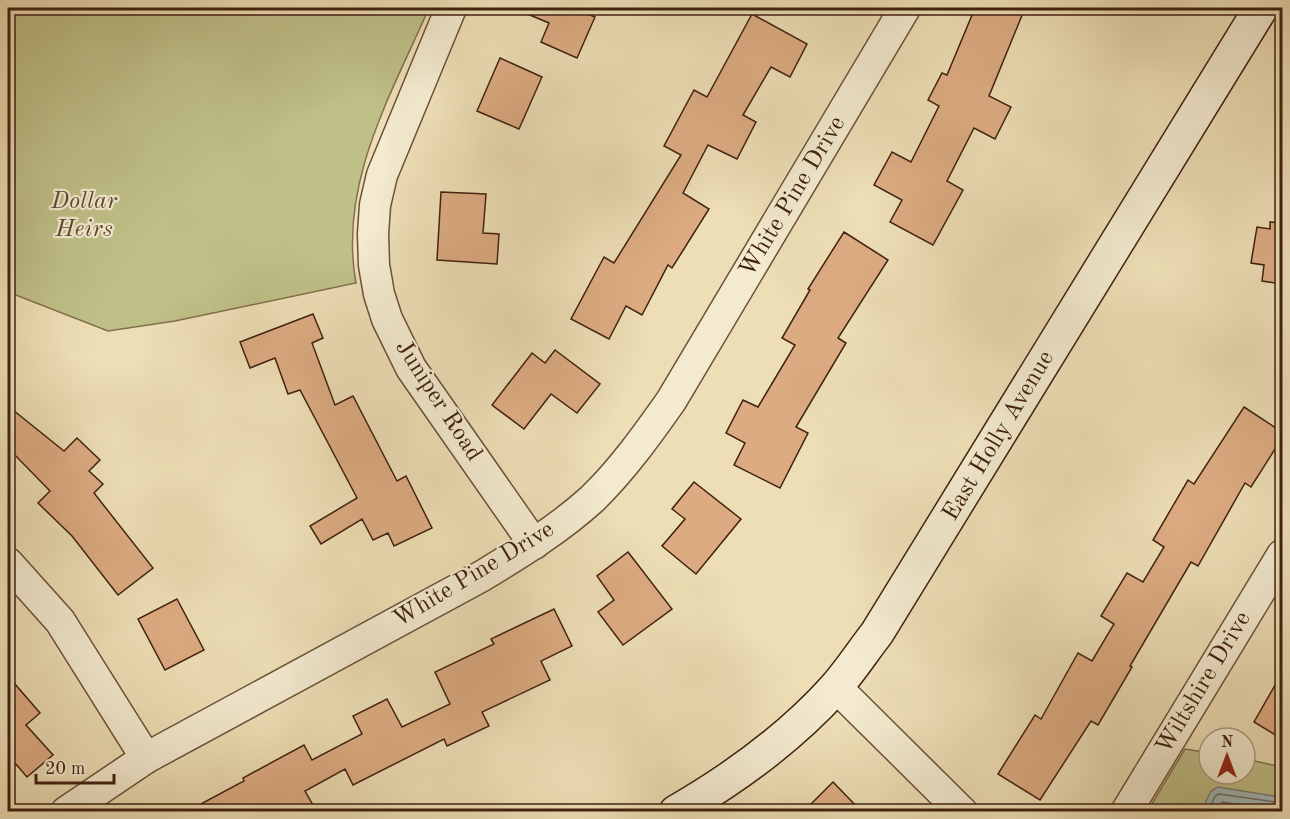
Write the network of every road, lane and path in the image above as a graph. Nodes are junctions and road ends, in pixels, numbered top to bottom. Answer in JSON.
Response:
{"nodes":[{"id":1,"x":451,"y":8,"type":"edge"},
{"id":2,"x":905,"y":8,"type":"edge"},
{"id":3,"x":1261,"y":8,"type":"edge"},
{"id":4,"x":534,"y":544,"type":"junction"},
{"id":5,"x":1282,"y":555,"type":"edge"},
{"id":6,"x":8,"y":562,"type":"edge"},
{"id":7,"x":836,"y":687,"type":"junction"},
{"id":8,"x":146,"y":758,"type":"junction"},
{"id":9,"x":66,"y":812,"type":"edge"},
{"id":10,"x":676,"y":812,"type":"edge"},
{"id":11,"x":962,"y":812,"type":"edge"},
{"id":12,"x":1126,"y":812,"type":"edge"}],
"edges":[{"from":1,"to":4,"type":"street","name":"Juniper Road"},
{"from":2,"to":4,"type":"street","name":"White Pine Drive"},
{"from":3,"to":7,"type":"street","name":"East Holly Avenue"},
{"from":4,"to":8,"type":"street","name":"White Pine Drive"},
{"from":5,"to":12,"type":"street","name":"Wiltshire Drive"},
{"from":6,"to":8,"type":"street"},
{"from":7,"to":10,"type":"street","name":"East Holly Avenue"},
{"from":7,"to":11,"type":"street"},
{"from":8,"to":9,"type":"street","name":"White Pine Drive"}]}
